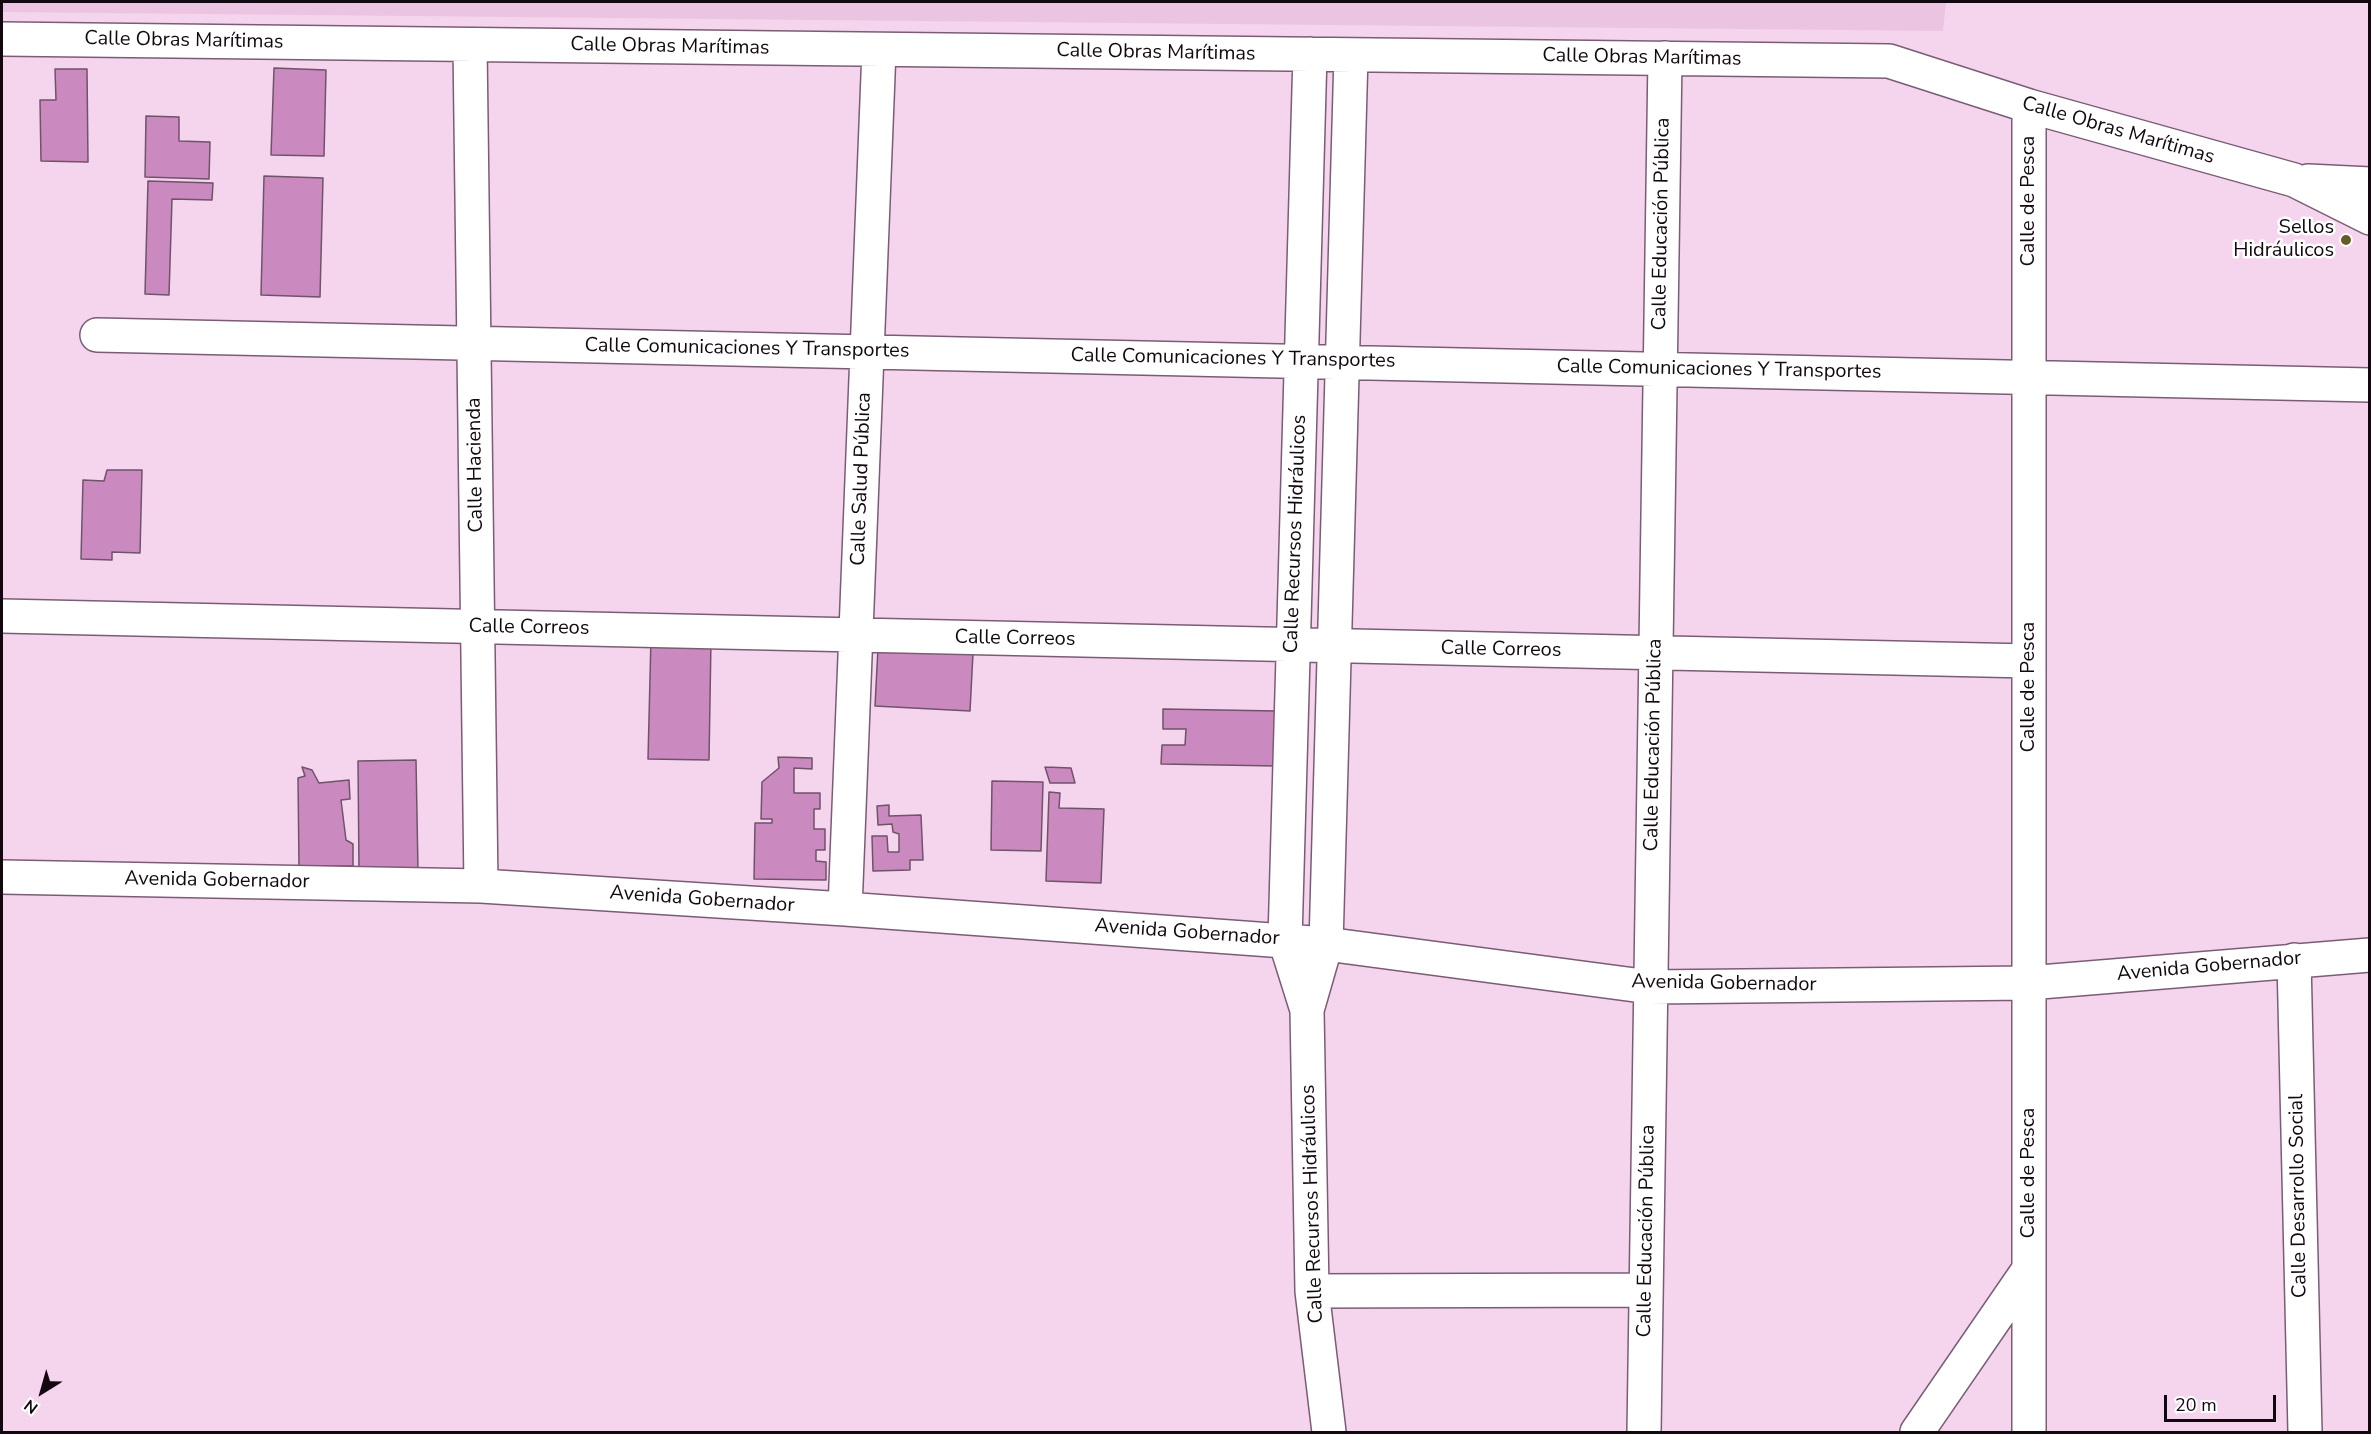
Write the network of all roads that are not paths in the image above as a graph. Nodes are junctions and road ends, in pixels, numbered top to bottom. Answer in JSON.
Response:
{"nodes":[{"id":1,"x":2,"y":39,"type":"edge"},
{"id":2,"x":470,"y":45,"type":"junction"},
{"id":3,"x":879,"y":50,"type":"junction"},
{"id":4,"x":1310,"y":54,"type":"junction"},
{"id":5,"x":1351,"y":55,"type":"junction"},
{"id":6,"x":1665,"y":58,"type":"junction"},
{"id":7,"x":2029,"y":106,"type":"junction"},
{"id":8,"x":2294,"y":180,"type":"junction"},
{"id":9,"x":2370,"y":184,"type":"edge"},
{"id":10,"x":2370,"y":218,"type":"edge"},
{"id":11,"x":97,"y":335,"type":"dead end"},
{"id":12,"x":474,"y":343,"type":"junction"},
{"id":13,"x":867,"y":351,"type":"junction"},
{"id":14,"x":1301,"y":361,"type":"junction"},
{"id":15,"x":1342,"y":362,"type":"junction"},
{"id":16,"x":1660,"y":369,"type":"junction"},
{"id":17,"x":2028,"y":377,"type":"junction"},
{"id":18,"x":2370,"y":385,"type":"edge"},
{"id":19,"x":2,"y":616,"type":"edge"},
{"id":20,"x":477,"y":626,"type":"junction"},
{"id":21,"x":856,"y":635,"type":"junction"},
{"id":22,"x":1293,"y":645,"type":"junction"},
{"id":23,"x":1335,"y":646,"type":"junction"},
{"id":24,"x":1656,"y":654,"type":"junction"},
{"id":25,"x":2029,"y":662,"type":"junction"},
{"id":26,"x":2,"y":877,"type":"edge"},
{"id":27,"x":481,"y":886,"type":"junction"},
{"id":28,"x":845,"y":909,"type":"junction"},
{"id":29,"x":1285,"y":940,"type":"junction"},
{"id":30,"x":1326,"y":944,"type":"junction"},
{"id":31,"x":2370,"y":955,"type":"edge"},
{"id":32,"x":2294,"y":960,"type":"junction"},
{"id":33,"x":2028,"y":983,"type":"junction"},
{"id":34,"x":1650,"y":987,"type":"junction"},
{"id":35,"x":1307,"y":1010,"type":"junction"},
{"id":36,"x":2029,"y":1269,"type":"junction"},
{"id":37,"x":1646,"y":1290,"type":"junction"},
{"id":38,"x":1312,"y":1291,"type":"junction"},
{"id":39,"x":1329,"y":1432,"type":"edge"},
{"id":40,"x":1644,"y":1432,"type":"edge"},
{"id":41,"x":1917,"y":1432,"type":"edge"},
{"id":42,"x":2029,"y":1432,"type":"edge"},
{"id":43,"x":2305,"y":1432,"type":"edge"}],
"edges":[{"from":1,"to":2,"type":"street","name":"Calle Obras Marítimas"},
{"from":2,"to":3,"type":"street","name":"Calle Obras Marítimas"},
{"from":2,"to":12,"type":"street","name":"Calle Hacienda"},
{"from":3,"to":4,"type":"street","name":"Calle Obras Marítimas"},
{"from":3,"to":13,"type":"street","name":"Calle Salud Pública"},
{"from":4,"to":5,"type":"street","name":"Calle Obras Marítimas"},
{"from":4,"to":14,"type":"street","name":"Calle Recursos Hidráulicos"},
{"from":5,"to":6,"type":"street","name":"Calle Obras Marítimas"},
{"from":5,"to":15,"type":"street","name":"Calle Recursos Hidráulicos"},
{"from":6,"to":7,"type":"street","name":"Calle Obras Marítimas"},
{"from":6,"to":16,"type":"street","name":"Calle Educación Pública"},
{"from":7,"to":8,"type":"street","name":"Calle Obras Marítimas"},
{"from":7,"to":17,"type":"street","name":"Calle de Pesca"},
{"from":8,"to":9,"type":"street","name":"Calle Obras Marítimas"},
{"from":8,"to":10,"type":"street","name":"Calle Obras Marítimas"},
{"from":11,"to":12,"type":"street","name":"Calle Comunicaciones Y Transportes"},
{"from":12,"to":13,"type":"street","name":"Calle Comunicaciones Y Transportes"},
{"from":12,"to":20,"type":"street","name":"Calle Hacienda"},
{"from":13,"to":14,"type":"street","name":"Calle Comunicaciones Y Transportes"},
{"from":13,"to":21,"type":"street","name":"Calle Salud Pública"},
{"from":14,"to":15,"type":"street","name":"Calle Comunicaciones Y Transportes"},
{"from":14,"to":22,"type":"street","name":"Calle Recursos Hidráulicos"},
{"from":15,"to":16,"type":"street","name":"Calle Comunicaciones Y Transportes"},
{"from":15,"to":23,"type":"street","name":"Calle Recursos Hidráulicos"},
{"from":16,"to":17,"type":"street","name":"Calle Comunicaciones Y Transportes"},
{"from":16,"to":24,"type":"street","name":"Calle Educación Pública"},
{"from":17,"to":18,"type":"street","name":"Calle Comunicaciones Y Transportes"},
{"from":17,"to":25,"type":"street","name":"Calle de Pesca"},
{"from":19,"to":20,"type":"street","name":"Calle Correos"},
{"from":20,"to":21,"type":"street","name":"Calle Correos"},
{"from":20,"to":27,"type":"street","name":"Calle Hacienda"},
{"from":21,"to":22,"type":"street","name":"Calle Correos"},
{"from":21,"to":28,"type":"street","name":"Calle Salud Pública"},
{"from":22,"to":23,"type":"street","name":"Calle Correos"},
{"from":22,"to":29,"type":"street","name":"Calle Recursos Hidráulicos"},
{"from":23,"to":24,"type":"street","name":"Calle Correos"},
{"from":23,"to":30,"type":"street","name":"Calle Recursos Hidráulicos"},
{"from":24,"to":25,"type":"street","name":"Calle Correos"},
{"from":24,"to":34,"type":"street","name":"Calle Educación Pública"},
{"from":25,"to":33,"type":"street","name":"Calle de Pesca"},
{"from":26,"to":27,"type":"street","name":"Avenida Gobernador"},
{"from":27,"to":28,"type":"street","name":"Avenida Gobernador"},
{"from":28,"to":29,"type":"street","name":"Avenida Gobernador"},
{"from":29,"to":30,"type":"street","name":"Avenida Gobernador"},
{"from":29,"to":35,"type":"street","name":"Calle Recursos Hidráulicos"},
{"from":30,"to":34,"type":"street","name":"Avenida Gobernador"},
{"from":30,"to":35,"type":"street","name":"Calle Recursos Hidráulicos"},
{"from":31,"to":32,"type":"street","name":"Avenida Gobernador"},
{"from":32,"to":33,"type":"street","name":"Avenida Gobernador"},
{"from":32,"to":43,"type":"street","name":"Calle Desarrollo Social"},
{"from":33,"to":34,"type":"street","name":"Avenida Gobernador"},
{"from":33,"to":36,"type":"street","name":"Calle de Pesca"},
{"from":34,"to":37,"type":"street","name":"Calle Educación Pública"},
{"from":35,"to":38,"type":"street","name":"Calle Recursos Hidráulicos"},
{"from":36,"to":41,"type":"street"},
{"from":36,"to":42,"type":"street","name":"Calle de Pesca"},
{"from":37,"to":38,"type":"street"},
{"from":37,"to":40,"type":"street","name":"Calle Educación Pública"},
{"from":38,"to":39,"type":"street","name":"Calle Recursos Hidráulicos"}]}
